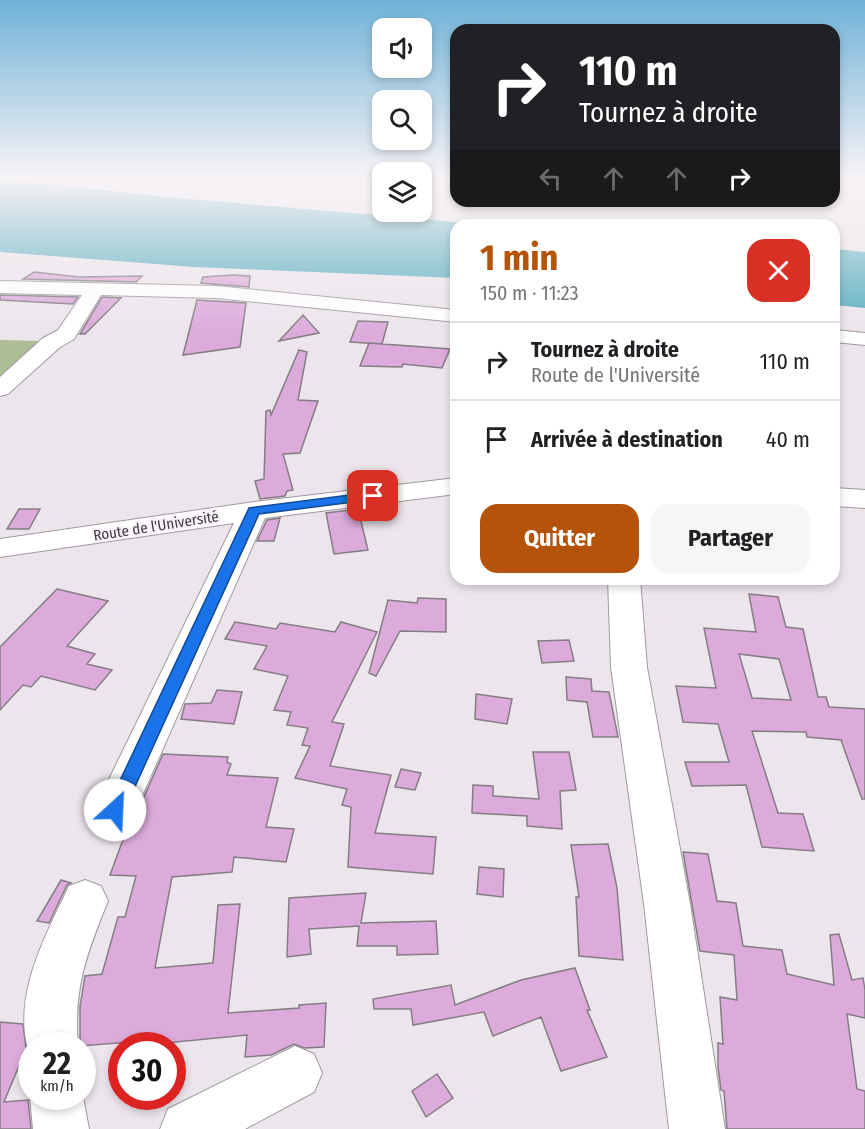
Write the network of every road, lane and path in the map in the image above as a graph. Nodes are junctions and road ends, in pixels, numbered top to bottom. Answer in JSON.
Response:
{"nodes":[{"id":1,"x":0,"y":287,"type":"edge"},
{"id":2,"x":94,"y":291,"type":"junction"},
{"id":3,"x":450,"y":315,"type":"edge"},
{"id":4,"x":840,"y":337,"type":"edge"},
{"id":5,"x":865,"y":339,"type":"edge"},
{"id":6,"x":0,"y":389,"type":"edge"},
{"id":7,"x":450,"y":487,"type":"edge"},
{"id":8,"x":840,"y":497,"type":"edge"},
{"id":9,"x":865,"y":499,"type":"edge"},
{"id":10,"x":254,"y":511,"type":"junction"},
{"id":11,"x":0,"y":548,"type":"edge"},
{"id":12,"x":624,"y":585,"type":"edge"},
{"id":13,"x":115,"y":810,"type":"dead end"},
{"id":14,"x":85,"y":902,"type":"dead end"},
{"id":15,"x":50,"y":1032,"type":"edge"},
{"id":16,"x":295,"y":1073,"type":"dead end"},
{"id":17,"x":59,"y":1110,"type":"edge"},
{"id":18,"x":61,"y":1129,"type":"edge"},
{"id":19,"x":188,"y":1129,"type":"edge"},
{"id":20,"x":698,"y":1129,"type":"edge"}],
"edges":[{"from":1,"to":2,"type":"street"},
{"from":2,"to":3,"type":"street"},
{"from":2,"to":6,"type":"street"},
{"from":4,"to":5,"type":"street"},
{"from":7,"to":10,"type":"street","name":"Route de l'Université"},
{"from":8,"to":9,"type":"street"},
{"from":10,"to":11,"type":"street","name":"Route de l'Université"},
{"from":10,"to":13,"type":"street"},
{"from":12,"to":20,"type":"street"},
{"from":14,"to":15,"type":"street"},
{"from":16,"to":19,"type":"street"},
{"from":17,"to":18,"type":"street"}]}
